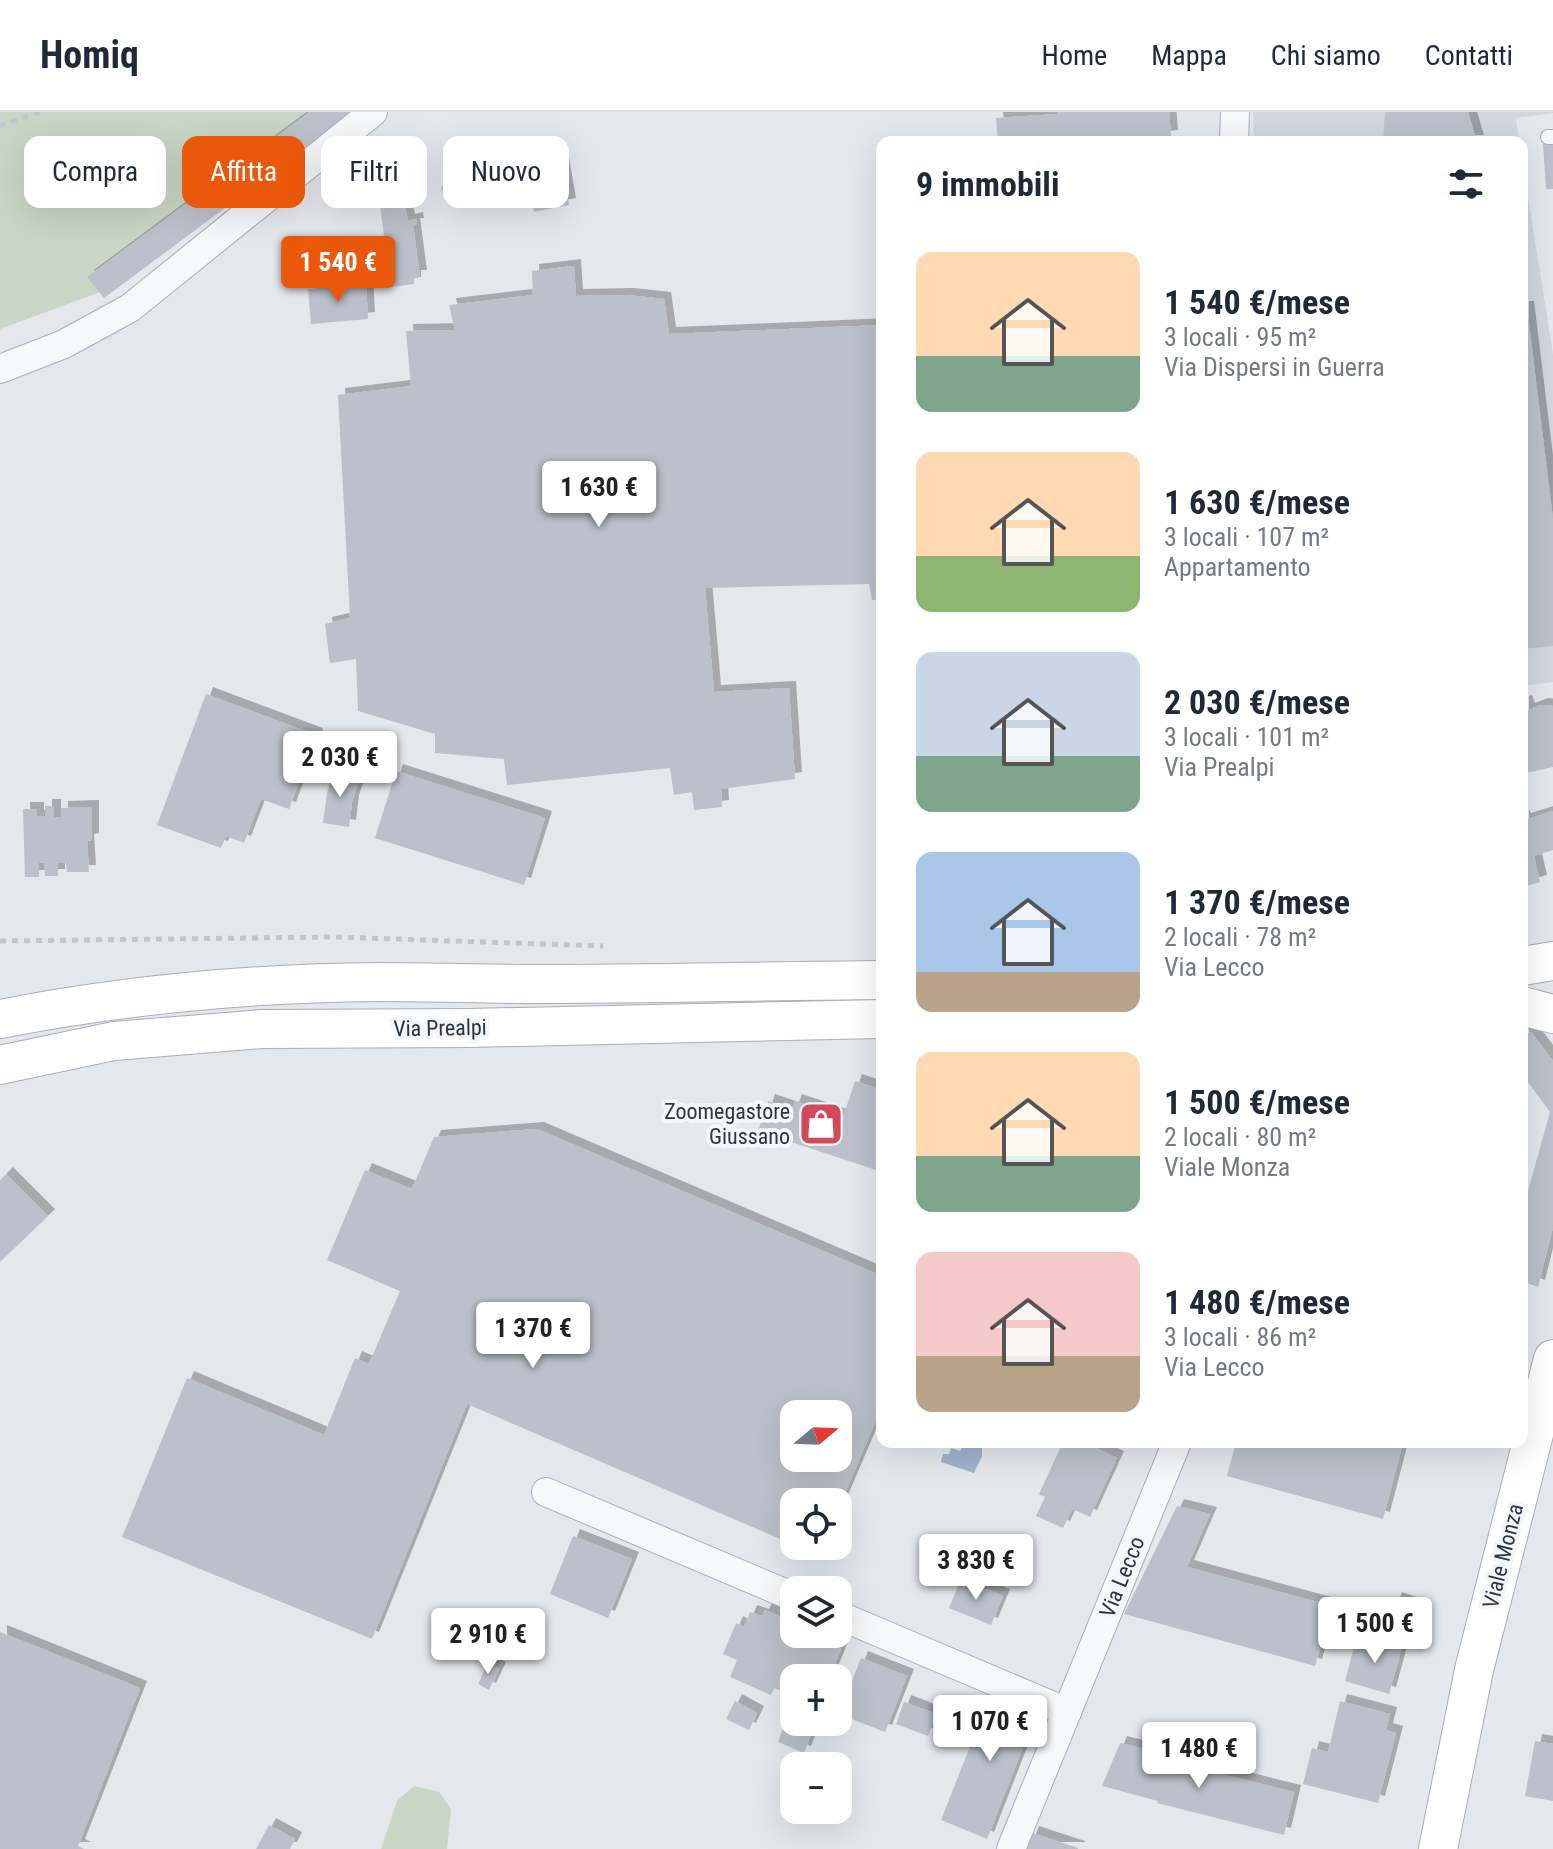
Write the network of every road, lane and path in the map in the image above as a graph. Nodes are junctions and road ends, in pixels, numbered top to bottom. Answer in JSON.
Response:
{"nodes":[{"id":1,"x":39,"y":112,"type":"edge"},
{"id":2,"x":373,"y":112,"type":"edge"},
{"id":3,"x":1235,"y":112,"type":"edge"},
{"id":4,"x":0,"y":126,"type":"edge"},
{"id":5,"x":1234,"y":136,"type":"edge"},
{"id":6,"x":0,"y":369,"type":"edge"},
{"id":7,"x":0,"y":941,"type":"edge"},
{"id":8,"x":610,"y":946,"type":"dead end"},
{"id":9,"x":1553,"y":961,"type":"edge"},
{"id":10,"x":1528,"y":965,"type":"edge"},
{"id":11,"x":876,"y":980,"type":"edge"},
{"id":12,"x":1528,"y":1008,"type":"edge"},
{"id":13,"x":12,"y":1013,"type":"edge"},
{"id":14,"x":1553,"y":1014,"type":"edge"},
{"id":15,"x":876,"y":1019,"type":"edge"},
{"id":16,"x":0,"y":1065,"type":"edge"},
{"id":17,"x":1553,"y":1359,"type":"edge"},
{"id":18,"x":1175,"y":1448,"type":"edge"},
{"id":19,"x":546,"y":1492,"type":"dead end"},
{"id":20,"x":780,"y":1591,"type":"edge"},
{"id":21,"x":852,"y":1621,"type":"edge"},
{"id":22,"x":1067,"y":1712,"type":"junction"},
{"id":23,"x":1011,"y":1849,"type":"edge"},
{"id":24,"x":1438,"y":1849,"type":"edge"}],
"edges":[{"from":1,"to":4,"type":"path"},
{"from":2,"to":6,"type":"street"},
{"from":3,"to":5,"type":"street"},
{"from":7,"to":8,"type":"path"},
{"from":9,"to":10,"type":"main road"},
{"from":11,"to":13,"type":"main road","name":"Via Prealpi"},
{"from":12,"to":14,"type":"main road"},
{"from":15,"to":16,"type":"main road","name":"Via Prealpi"},
{"from":17,"to":24,"type":"main road","name":"Viale Monza"},
{"from":18,"to":22,"type":"street","name":"Via Lecco"},
{"from":19,"to":20,"type":"street"},
{"from":21,"to":22,"type":"street"},
{"from":22,"to":23,"type":"street","name":"Via Lecco"}]}
